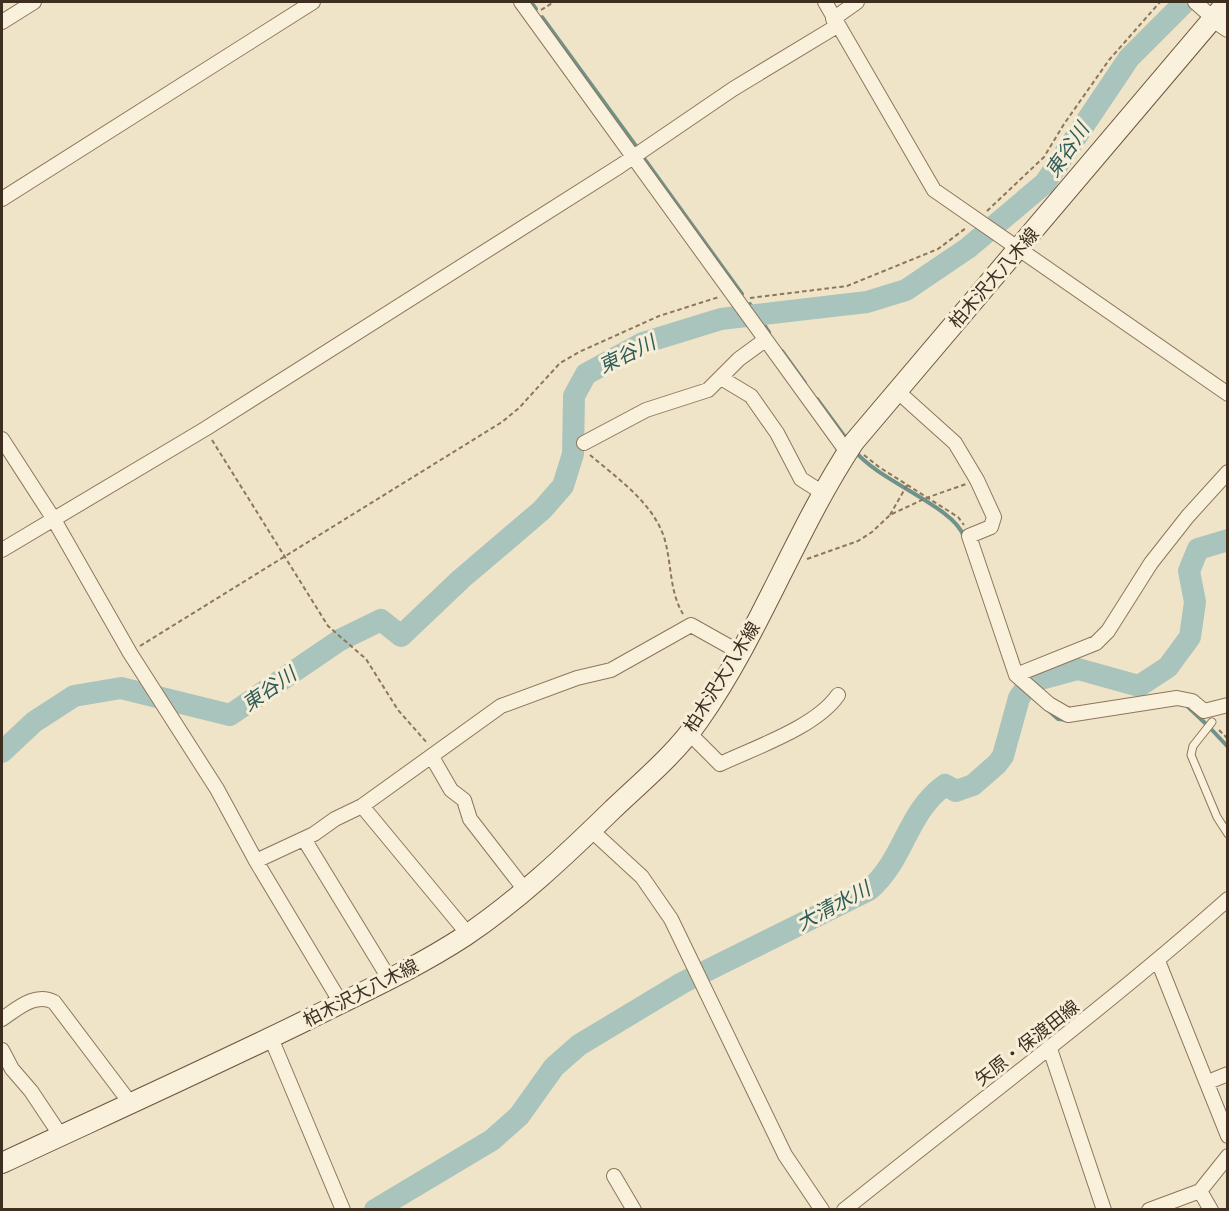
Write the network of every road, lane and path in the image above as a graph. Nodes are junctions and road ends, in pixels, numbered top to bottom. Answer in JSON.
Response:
{"nodes":[{"id":1,"x":34,"y":2,"type":"edge"},
{"id":2,"x":313,"y":2,"type":"edge"},
{"id":3,"x":521,"y":2,"type":"edge"},
{"id":4,"x":825,"y":2,"type":"edge"},
{"id":5,"x":857,"y":2,"type":"edge"},
{"id":6,"x":1160,"y":2,"type":"edge"},
{"id":7,"x":1227,"y":2,"type":"edge"},
{"id":8,"x":1196,"y":3,"type":"edge"},
{"id":9,"x":2,"y":22,"type":"edge"},
{"id":10,"x":835,"y":22,"type":"junction"},
{"id":11,"x":1220,"y":23,"type":"edge"},
{"id":12,"x":633,"y":156,"type":"junction"},
{"id":13,"x":2,"y":199,"type":"edge"},
{"id":14,"x":979,"y":221,"type":"junction"},
{"id":15,"x":1019,"y":249,"type":"junction"},
{"id":16,"x":737,"y":300,"type":"junction"},
{"id":17,"x":763,"y":337,"type":"junction"},
{"id":18,"x":721,"y":378,"type":"junction"},
{"id":19,"x":896,"y":390,"type":"junction"},
{"id":20,"x":1227,"y":394,"type":"edge"},
{"id":21,"x":205,"y":429,"type":"junction"},
{"id":22,"x":2,"y":439,"type":"edge"},
{"id":23,"x":584,"y":443,"type":"joint"},
{"id":24,"x":853,"y":450,"type":"junction"},
{"id":25,"x":1227,"y":472,"type":"edge"},
{"id":26,"x":977,"y":480,"type":"junction"},
{"id":27,"x":907,"y":485,"type":"junction"},
{"id":28,"x":823,"y":493,"type":"junction"},
{"id":29,"x":926,"y":498,"type":"junction"},
{"id":30,"x":890,"y":515,"type":"junction"},
{"id":31,"x":52,"y":518,"type":"junction"},
{"id":32,"x":969,"y":536,"type":"junction"},
{"id":33,"x":2,"y":550,"type":"edge"},
{"id":34,"x":286,"y":555,"type":"junction"},
{"id":35,"x":787,"y":565,"type":"junction"},
{"id":36,"x":691,"y":625,"type":"junction"},
{"id":37,"x":130,"y":653,"type":"junction"},
{"id":38,"x":741,"y":653,"type":"junction"},
{"id":39,"x":1018,"y":677,"type":"junction"},
{"id":40,"x":838,"y":695,"type":"dead end"},
{"id":41,"x":1227,"y":705,"type":"edge"},
{"id":42,"x":1212,"y":722,"type":"dead end"},
{"id":43,"x":690,"y":733,"type":"junction"},
{"id":44,"x":434,"y":755,"type":"junction"},
{"id":45,"x":362,"y":806,"type":"junction"},
{"id":46,"x":591,"y":830,"type":"junction"},
{"id":47,"x":1227,"y":834,"type":"edge"},
{"id":48,"x":304,"y":839,"type":"junction"},
{"id":49,"x":256,"y":861,"type":"junction"},
{"id":50,"x":525,"y":890,"type":"junction"},
{"id":51,"x":1227,"y":899,"type":"edge"},
{"id":52,"x":468,"y":934,"type":"junction"},
{"id":53,"x":1158,"y":961,"type":"junction"},
{"id":54,"x":390,"y":980,"type":"junction"},
{"id":55,"x":341,"y":1003,"type":"junction"},
{"id":56,"x":2,"y":1019,"type":"edge"},
{"id":57,"x":271,"y":1038,"type":"junction"},
{"id":58,"x":1050,"y":1049,"type":"junction"},
{"id":59,"x":2,"y":1050,"type":"edge"},
{"id":60,"x":1227,"y":1074,"type":"edge"},
{"id":61,"x":1208,"y":1082,"type":"junction"},
{"id":62,"x":131,"y":1104,"type":"junction"},
{"id":63,"x":61,"y":1136,"type":"junction"},
{"id":64,"x":1227,"y":1136,"type":"edge"},
{"id":65,"x":1227,"y":1156,"type":"edge"},
{"id":66,"x":2,"y":1163,"type":"edge"},
{"id":67,"x":614,"y":1176,"type":"dead end"},
{"id":68,"x":1200,"y":1191,"type":"junction"},
{"id":69,"x":344,"y":1209,"type":"edge"},
{"id":70,"x":634,"y":1209,"type":"edge"},
{"id":71,"x":822,"y":1209,"type":"edge"},
{"id":72,"x":844,"y":1209,"type":"edge"},
{"id":73,"x":1104,"y":1209,"type":"edge"},
{"id":74,"x":1149,"y":1209,"type":"edge"},
{"id":75,"x":1211,"y":1209,"type":"edge"}],
"edges":[{"from":1,"to":9,"type":"street"},
{"from":2,"to":13,"type":"street"},
{"from":3,"to":12,"type":"street"},
{"from":4,"to":10,"type":"street"},
{"from":5,"to":10,"type":"street"},
{"from":6,"to":14,"type":"path"},
{"from":7,"to":11,"type":"main road","name":"柏木沢大八木線"},
{"from":8,"to":11,"type":"street"},
{"from":10,"to":12,"type":"street"},
{"from":10,"to":14,"type":"street"},
{"from":11,"to":15,"type":"main road","name":"柏木沢大八木線"},
{"from":12,"to":16,"type":"street"},
{"from":12,"to":21,"type":"street"},
{"from":14,"to":15,"type":"street"},
{"from":14,"to":16,"type":"path"},
{"from":15,"to":19,"type":"main road","name":"柏木沢大八木線"},
{"from":15,"to":20,"type":"street"},
{"from":16,"to":17,"type":"street"},
{"from":16,"to":34,"type":"path"},
{"from":17,"to":18,"type":"street"},
{"from":17,"to":24,"type":"street"},
{"from":18,"to":23,"type":"street"},
{"from":18,"to":28,"type":"street"},
{"from":19,"to":24,"type":"main road","name":"柏木沢大八木線"},
{"from":19,"to":26,"type":"street"},
{"from":21,"to":31,"type":"street"},
{"from":21,"to":34,"type":"path"},
{"from":22,"to":31,"type":"street"},
{"from":23,"to":36,"type":"path"},
{"from":24,"to":27,"type":"path"},
{"from":24,"to":28,"type":"main road","name":"柏木沢大八木線"},
{"from":25,"to":39,"type":"street"},
{"from":26,"to":29,"type":"path"},
{"from":26,"to":32,"type":"street"},
{"from":27,"to":29,"type":"path"},
{"from":27,"to":30,"type":"path"},
{"from":28,"to":35,"type":"main road","name":"柏木沢大八木線"},
{"from":29,"to":30,"type":"path"},
{"from":29,"to":32,"type":"path"},
{"from":30,"to":35,"type":"path"},
{"from":31,"to":33,"type":"street"},
{"from":31,"to":37,"type":"street"},
{"from":32,"to":39,"type":"street"},
{"from":34,"to":37,"type":"path"},
{"from":34,"to":44,"type":"path"},
{"from":35,"to":38,"type":"main road","name":"柏木沢大八木線"},
{"from":36,"to":38,"type":"street"},
{"from":36,"to":44,"type":"street"},
{"from":37,"to":49,"type":"street"},
{"from":38,"to":43,"type":"main road","name":"柏木沢大八木線"},
{"from":39,"to":41,"type":"street"},
{"from":40,"to":43,"type":"street"},
{"from":42,"to":47,"type":"lane"},
{"from":43,"to":46,"type":"main road","name":"柏木沢大八木線"},
{"from":44,"to":45,"type":"street"},
{"from":44,"to":50,"type":"street"},
{"from":45,"to":48,"type":"street"},
{"from":45,"to":52,"type":"street"},
{"from":46,"to":50,"type":"main road","name":"柏木沢大八木線"},
{"from":46,"to":71,"type":"street"},
{"from":48,"to":49,"type":"street"},
{"from":48,"to":54,"type":"street"},
{"from":49,"to":55,"type":"street"},
{"from":50,"to":52,"type":"main road","name":"柏木沢大八木線"},
{"from":51,"to":53,"type":"street","name":"矢原・保渡田線"},
{"from":52,"to":54,"type":"main road","name":"柏木沢大八木線"},
{"from":53,"to":58,"type":"street","name":"矢原・保渡田線"},
{"from":53,"to":61,"type":"street"},
{"from":54,"to":55,"type":"main road","name":"柏木沢大八木線"},
{"from":55,"to":57,"type":"main road","name":"柏木沢大八木線"},
{"from":56,"to":62,"type":"street"},
{"from":57,"to":62,"type":"main road","name":"柏木沢大八木線"},
{"from":57,"to":69,"type":"street"},
{"from":58,"to":72,"type":"street","name":"矢原・保渡田線"},
{"from":58,"to":73,"type":"street"},
{"from":59,"to":63,"type":"street"},
{"from":60,"to":61,"type":"street"},
{"from":61,"to":64,"type":"street"},
{"from":62,"to":63,"type":"main road","name":"柏木沢大八木線"},
{"from":63,"to":66,"type":"main road","name":"柏木沢大八木線"},
{"from":65,"to":68,"type":"street"},
{"from":67,"to":70,"type":"street"},
{"from":68,"to":74,"type":"street"},
{"from":68,"to":75,"type":"street"}]}
